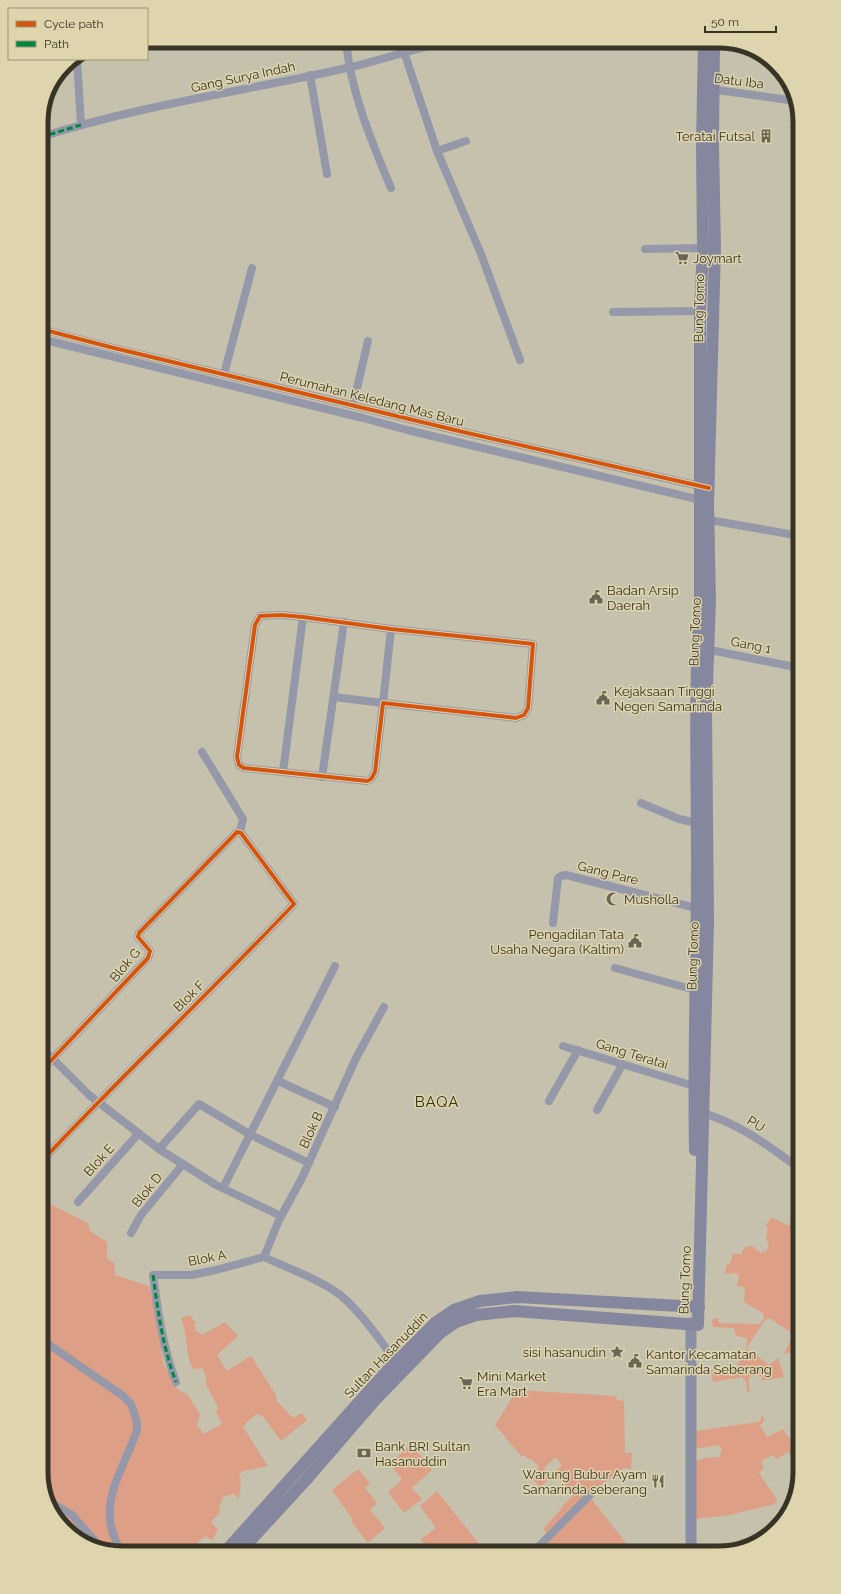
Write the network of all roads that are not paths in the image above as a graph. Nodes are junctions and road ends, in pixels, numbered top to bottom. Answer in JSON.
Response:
{"nodes":[{"id":1,"x":347,"y":48,"type":"edge"},
{"id":2,"x":421,"y":48,"type":"edge"},
{"id":3,"x":705,"y":48,"type":"edge"},
{"id":4,"x":713,"y":48,"type":"edge"},
{"id":5,"x":404,"y":52,"type":"junction"},
{"id":6,"x":77,"y":63,"type":"edge"},
{"id":7,"x":348,"y":68,"type":"junction"},
{"id":8,"x":310,"y":75,"type":"junction"},
{"id":9,"x":709,"y":89,"type":"junction"},
{"id":10,"x":789,"y":101,"type":"edge"},
{"id":11,"x":81,"y":125,"type":"junction"},
{"id":12,"x":48,"y":135,"type":"edge"},
{"id":13,"x":466,"y":141,"type":"dead end"},
{"id":14,"x":707,"y":145,"type":"junction"},
{"id":15,"x":437,"y":152,"type":"junction"},
{"id":16,"x":327,"y":174,"type":"dead end"},
{"id":17,"x":391,"y":188,"type":"dead end"},
{"id":18,"x":703,"y":248,"type":"junction"},
{"id":19,"x":645,"y":249,"type":"dead end"},
{"id":20,"x":252,"y":268,"type":"dead end"},
{"id":21,"x":700,"y":296,"type":"junction"},
{"id":22,"x":714,"y":296,"type":"junction"},
{"id":23,"x":700,"y":311,"type":"junction"},
{"id":24,"x":613,"y":312,"type":"dead end"},
{"id":25,"x":48,"y":331,"type":"edge"},
{"id":26,"x":48,"y":341,"type":"edge"},
{"id":27,"x":368,"y":342,"type":"dead end"},
{"id":28,"x":700,"y":350,"type":"junction"},
{"id":29,"x":713,"y":350,"type":"junction"},
{"id":30,"x":520,"y":360,"type":"dead end"},
{"id":31,"x":224,"y":374,"type":"junction"},
{"id":32,"x":353,"y":405,"type":"junction"},
{"id":33,"x":365,"y":408,"type":"junction"},
{"id":34,"x":363,"y":418,"type":"junction"},
{"id":35,"x":704,"y":487,"type":"junction"},
{"id":36,"x":704,"y":500,"type":"junction"},
{"id":37,"x":704,"y":519,"type":"junction"},
{"id":38,"x":793,"y":535,"type":"edge"},
{"id":39,"x":303,"y":616,"type":"junction"},
{"id":40,"x":344,"y":622,"type":"junction"},
{"id":41,"x":391,"y":629,"type":"junction"},
{"id":42,"x":702,"y":648,"type":"junction"},
{"id":43,"x":793,"y":667,"type":"edge"},
{"id":44,"x":334,"y":697,"type":"junction"},
{"id":45,"x":383,"y":703,"type":"junction"},
{"id":46,"x":202,"y":752,"type":"dead end"},
{"id":47,"x":283,"y":772,"type":"junction"},
{"id":48,"x":322,"y":777,"type":"junction"},
{"id":49,"x":641,"y":803,"type":"dead end"},
{"id":50,"x":697,"y":823,"type":"junction"},
{"id":51,"x":239,"y":832,"type":"junction"},
{"id":52,"x":702,"y":872,"type":"junction"},
{"id":53,"x":696,"y":908,"type":"junction"},
{"id":54,"x":553,"y":923,"type":"dead end"},
{"id":55,"x":335,"y":966,"type":"dead end"},
{"id":56,"x":615,"y":968,"type":"dead end"},
{"id":57,"x":695,"y":990,"type":"junction"},
{"id":58,"x":384,"y":1007,"type":"dead end"},
{"id":59,"x":563,"y":1046,"type":"dead end"},
{"id":60,"x":578,"y":1050,"type":"junction"},
{"id":61,"x":48,"y":1054,"type":"edge"},
{"id":62,"x":53,"y":1059,"type":"junction"},
{"id":63,"x":48,"y":1064,"type":"edge"},
{"id":64,"x":622,"y":1065,"type":"junction"},
{"id":65,"x":278,"y":1081,"type":"junction"},
{"id":66,"x":694,"y":1086,"type":"junction"},
{"id":67,"x":549,"y":1100,"type":"dead end"},
{"id":68,"x":98,"y":1101,"type":"junction"},
{"id":69,"x":335,"y":1107,"type":"junction"},
{"id":70,"x":597,"y":1110,"type":"dead end"},
{"id":71,"x":698,"y":1112,"type":"junction"},
{"id":72,"x":139,"y":1133,"type":"junction"},
{"id":73,"x":251,"y":1135,"type":"junction"},
{"id":74,"x":159,"y":1149,"type":"junction"},
{"id":75,"x":48,"y":1155,"type":"edge"},
{"id":76,"x":309,"y":1163,"type":"junction"},
{"id":77,"x":183,"y":1164,"type":"junction"},
{"id":78,"x":793,"y":1164,"type":"edge"},
{"id":79,"x":223,"y":1188,"type":"junction"},
{"id":80,"x":78,"y":1202,"type":"dead end"},
{"id":81,"x":283,"y":1213,"type":"junction"},
{"id":82,"x":131,"y":1233,"type":"dead end"},
{"id":83,"x":264,"y":1257,"type":"junction"},
{"id":84,"x":562,"y":1299,"type":"junction"},
{"id":85,"x":660,"y":1306,"type":"junction"},
{"id":86,"x":695,"y":1306,"type":"junction"},
{"id":87,"x":560,"y":1314,"type":"junction"},
{"id":88,"x":659,"y":1322,"type":"junction"},
{"id":89,"x":694,"y":1324,"type":"junction"},
{"id":90,"x":48,"y":1344,"type":"edge"},
{"id":91,"x":396,"y":1362,"type":"junction"},
{"id":92,"x":403,"y":1373,"type":"junction"},
{"id":93,"x":176,"y":1382,"type":"dead end"},
{"id":94,"x":590,"y":1495,"type":"dead end"},
{"id":95,"x":57,"y":1506,"type":"edge"},
{"id":96,"x":94,"y":1540,"type":"edge"},
{"id":97,"x":119,"y":1546,"type":"edge"},
{"id":98,"x":230,"y":1546,"type":"edge"},
{"id":99,"x":246,"y":1546,"type":"edge"},
{"id":100,"x":539,"y":1546,"type":"edge"},
{"id":101,"x":691,"y":1546,"type":"edge"}],
"edges":[{"from":1,"to":7,"type":"street"},
{"from":2,"to":5,"type":"street","name":"Gang Surya Indah"},
{"from":3,"to":9,"type":"main road","name":"Bung Tomo"},
{"from":4,"to":9,"type":"main road","name":"Bung Tomo"},
{"from":5,"to":7,"type":"street","name":"Gang Surya Indah"},
{"from":5,"to":15,"type":"street"},
{"from":6,"to":11,"type":"street"},
{"from":7,"to":8,"type":"street","name":"Gang Surya Indah"},
{"from":7,"to":17,"type":"street"},
{"from":8,"to":11,"type":"street","name":"Gang Surya Indah"},
{"from":8,"to":16,"type":"street"},
{"from":9,"to":10,"type":"street","name":"Datu Iba"},
{"from":9,"to":14,"type":"main road","name":"Bung Tomo"},
{"from":11,"to":12,"type":"street","name":"Gang Surya Indah"},
{"from":13,"to":15,"type":"street"},
{"from":14,"to":18,"type":"main road","name":"Bung Tomo"},
{"from":14,"to":22,"type":"main road","name":"Bung Tomo"},
{"from":15,"to":30,"type":"street"},
{"from":18,"to":19,"type":"street"},
{"from":18,"to":21,"type":"main road","name":"Bung Tomo"},
{"from":20,"to":31,"type":"street"},
{"from":21,"to":22,"type":"main road"},
{"from":21,"to":23,"type":"main road","name":"Bung Tomo"},
{"from":22,"to":29,"type":"main road","name":"Bung Tomo"},
{"from":23,"to":24,"type":"street"},
{"from":23,"to":28,"type":"main road","name":"Bung Tomo"},
{"from":25,"to":31,"type":"street","name":"Perumahan Keledang Mas Baru"},
{"from":26,"to":34,"type":"street"},
{"from":27,"to":32,"type":"street"},
{"from":28,"to":29,"type":"main road"},
{"from":28,"to":35,"type":"main road","name":"Bung Tomo"},
{"from":29,"to":35,"type":"main road","name":"Bung Tomo"},
{"from":31,"to":32,"type":"street","name":"Perumahan Keledang Mas Baru"},
{"from":32,"to":33,"type":"street","name":"Perumahan Keledang Mas Baru"},
{"from":33,"to":34,"type":"street"},
{"from":33,"to":35,"type":"street","name":"Perumahan Keledang Mas Baru"},
{"from":34,"to":36,"type":"street"},
{"from":35,"to":36,"type":"main road","name":"Bung Tomo"},
{"from":36,"to":37,"type":"main road","name":"Bung Tomo"},
{"from":37,"to":38,"type":"street"},
{"from":37,"to":42,"type":"main road","name":"Bung Tomo"},
{"from":39,"to":40,"type":"street"},
{"from":39,"to":47,"type":"street"},
{"from":39,"to":47,"type":"street"},
{"from":40,"to":41,"type":"street"},
{"from":40,"to":44,"type":"street"},
{"from":41,"to":45,"type":"street"},
{"from":41,"to":45,"type":"street"},
{"from":42,"to":43,"type":"street","name":"Gang 1"},
{"from":42,"to":50,"type":"main road","name":"Bung Tomo"},
{"from":42,"to":52,"type":"main road","name":"Bung Tomo"},
{"from":44,"to":45,"type":"street"},
{"from":44,"to":48,"type":"street"},
{"from":45,"to":48,"type":"street"},
{"from":46,"to":51,"type":"street"},
{"from":47,"to":48,"type":"street"},
{"from":49,"to":50,"type":"street"},
{"from":50,"to":52,"type":"main road","name":"Bung Tomo"},
{"from":51,"to":62,"type":"street","name":"Blok G"},
{"from":51,"to":68,"type":"street","name":"Blok F"},
{"from":52,"to":53,"type":"main road","name":"Bung Tomo"},
{"from":52,"to":71,"type":"main road","name":"Bung Tomo"},
{"from":53,"to":54,"type":"street","name":"Gang Pare"},
{"from":53,"to":57,"type":"main road","name":"Bung Tomo"},
{"from":55,"to":65,"type":"street"},
{"from":56,"to":57,"type":"street"},
{"from":57,"to":66,"type":"main road","name":"Bung Tomo"},
{"from":58,"to":69,"type":"street","name":"Blok B"},
{"from":59,"to":60,"type":"street","name":"Gang Teratai"},
{"from":60,"to":64,"type":"street","name":"Gang Teratai"},
{"from":60,"to":67,"type":"street"},
{"from":61,"to":62,"type":"street"},
{"from":62,"to":63,"type":"street"},
{"from":62,"to":68,"type":"street"},
{"from":64,"to":66,"type":"street","name":"Gang Teratai"},
{"from":64,"to":70,"type":"street"},
{"from":65,"to":69,"type":"street"},
{"from":65,"to":73,"type":"street"},
{"from":66,"to":71,"type":"main road","name":"Bung Tomo"},
{"from":68,"to":72,"type":"street"},
{"from":68,"to":75,"type":"street","name":"Blok F"},
{"from":69,"to":76,"type":"street","name":"Blok B"},
{"from":71,"to":78,"type":"street","name":"PU"},
{"from":71,"to":86,"type":"main road","name":"Bung Tomo"},
{"from":72,"to":74,"type":"street"},
{"from":72,"to":80,"type":"street","name":"Blok E"},
{"from":73,"to":74,"type":"street"},
{"from":73,"to":76,"type":"street"},
{"from":73,"to":79,"type":"street"},
{"from":74,"to":77,"type":"street"},
{"from":76,"to":81,"type":"street","name":"Blok B"},
{"from":77,"to":79,"type":"street"},
{"from":77,"to":82,"type":"street","name":"Blok D"},
{"from":79,"to":81,"type":"street"},
{"from":81,"to":83,"type":"street","name":"Blok B"},
{"from":83,"to":91,"type":"street"},
{"from":83,"to":93,"type":"street","name":"Blok A"},
{"from":84,"to":85,"type":"main road","name":"Sultan Hasanuddin"},
{"from":84,"to":87,"type":"main road"},
{"from":84,"to":91,"type":"main road","name":"Sultan Hasanuddin"},
{"from":85,"to":86,"type":"main road","name":"Sultan Hasanuddin"},
{"from":85,"to":88,"type":"main road"},
{"from":86,"to":89,"type":"main road","name":"Bung Tomo"},
{"from":87,"to":88,"type":"main road","name":"Sultan Hasanuddin"},
{"from":87,"to":92,"type":"main road","name":"Sultan Hasanuddin"},
{"from":88,"to":89,"type":"main road","name":"Sultan Hasanuddin"},
{"from":89,"to":101,"type":"street","name":"Bung Tomo"},
{"from":90,"to":97,"type":"street"},
{"from":91,"to":92,"type":"street"},
{"from":91,"to":98,"type":"main road","name":"Sultan Hasanuddin"},
{"from":92,"to":99,"type":"main road","name":"Sultan Hasanuddin"},
{"from":94,"to":100,"type":"street"},
{"from":95,"to":96,"type":"street"}]}
